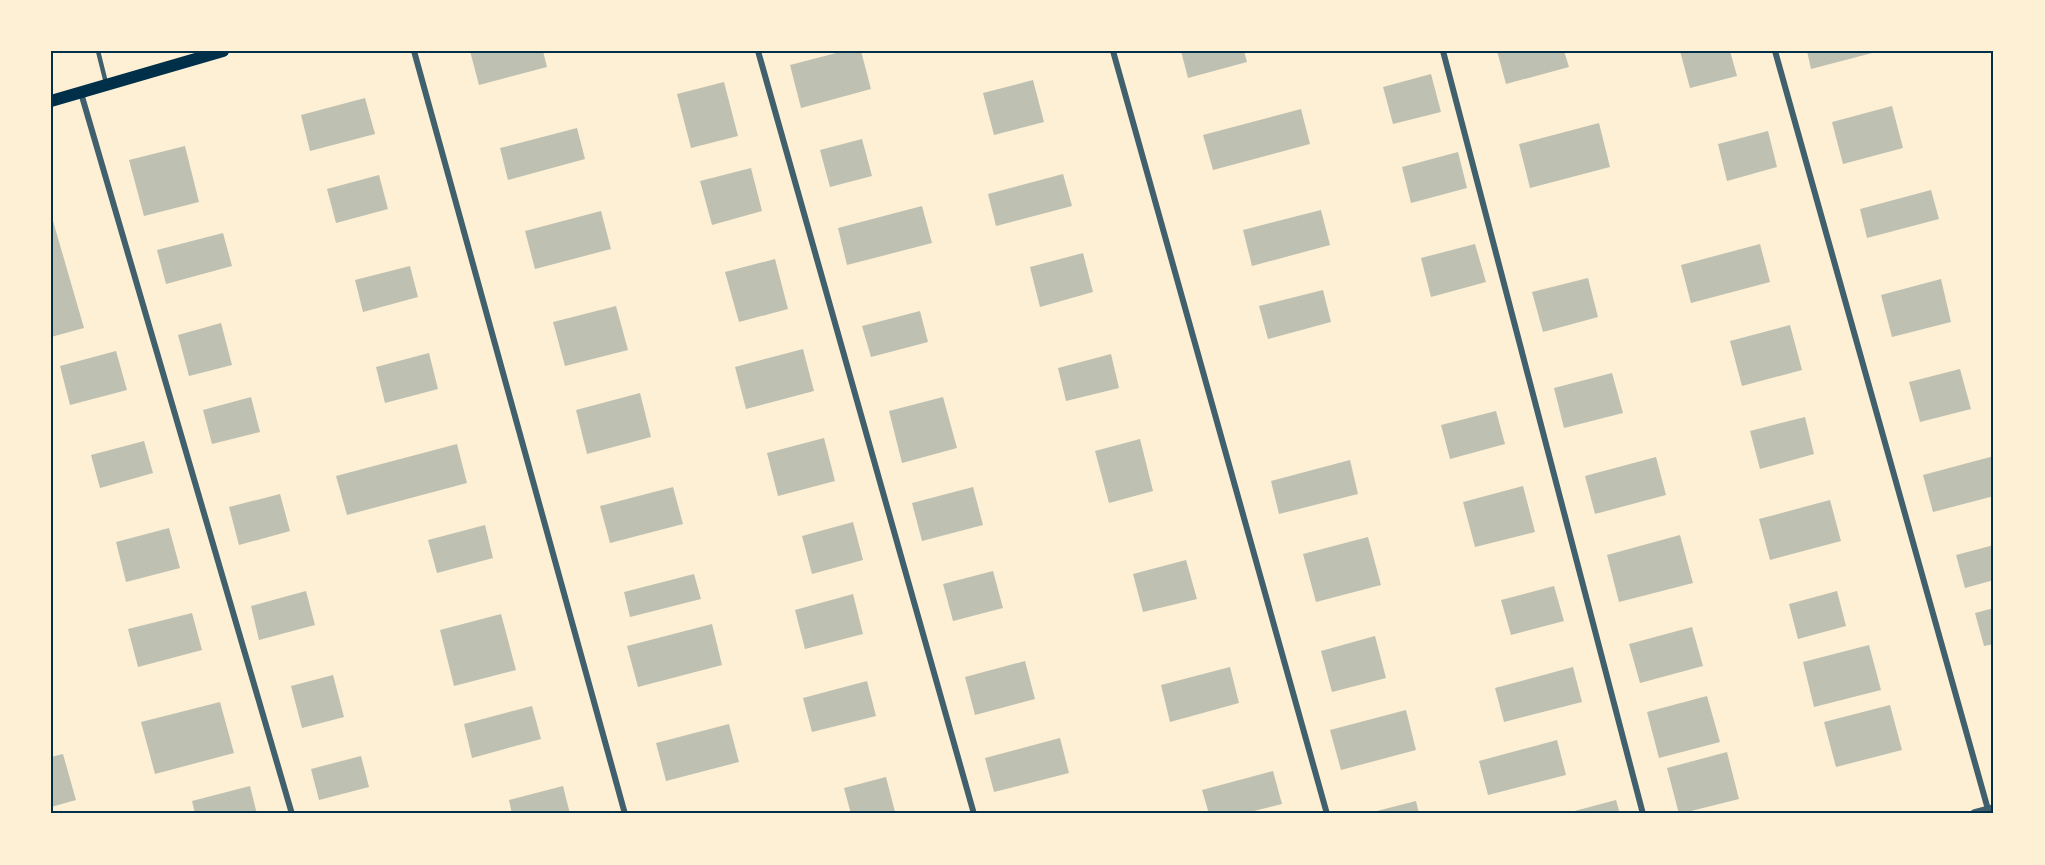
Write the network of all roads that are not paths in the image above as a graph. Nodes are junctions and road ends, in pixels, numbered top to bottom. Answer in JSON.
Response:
{"nodes":[{"id":1,"x":98,"y":51,"type":"edge"},
{"id":2,"x":223,"y":51,"type":"edge"},
{"id":3,"x":414,"y":51,"type":"edge"},
{"id":4,"x":758,"y":51,"type":"edge"},
{"id":5,"x":1113,"y":51,"type":"edge"},
{"id":6,"x":1443,"y":51,"type":"edge"},
{"id":7,"x":1775,"y":51,"type":"edge"},
{"id":8,"x":107,"y":85,"type":"junction"},
{"id":9,"x":81,"y":93,"type":"junction"},
{"id":10,"x":51,"y":101,"type":"edge"},
{"id":11,"x":1991,"y":811,"type":"edge"},
{"id":12,"x":292,"y":814,"type":"edge"},
{"id":13,"x":625,"y":814,"type":"edge"},
{"id":14,"x":974,"y":814,"type":"edge"},
{"id":15,"x":1327,"y":814,"type":"edge"},
{"id":16,"x":1643,"y":814,"type":"edge"},
{"id":17,"x":1975,"y":814,"type":"edge"}],
"edges":[{"from":1,"to":8,"type":"lane"},
{"from":2,"to":8,"type":"main road"},
{"from":3,"to":13,"type":"street"},
{"from":4,"to":14,"type":"street"},
{"from":5,"to":15,"type":"street"},
{"from":6,"to":16,"type":"street"},
{"from":7,"to":11,"type":"street"},
{"from":8,"to":9,"type":"main road"},
{"from":9,"to":10,"type":"main road"},
{"from":9,"to":12,"type":"street"},
{"from":11,"to":17,"type":"street"}]}
